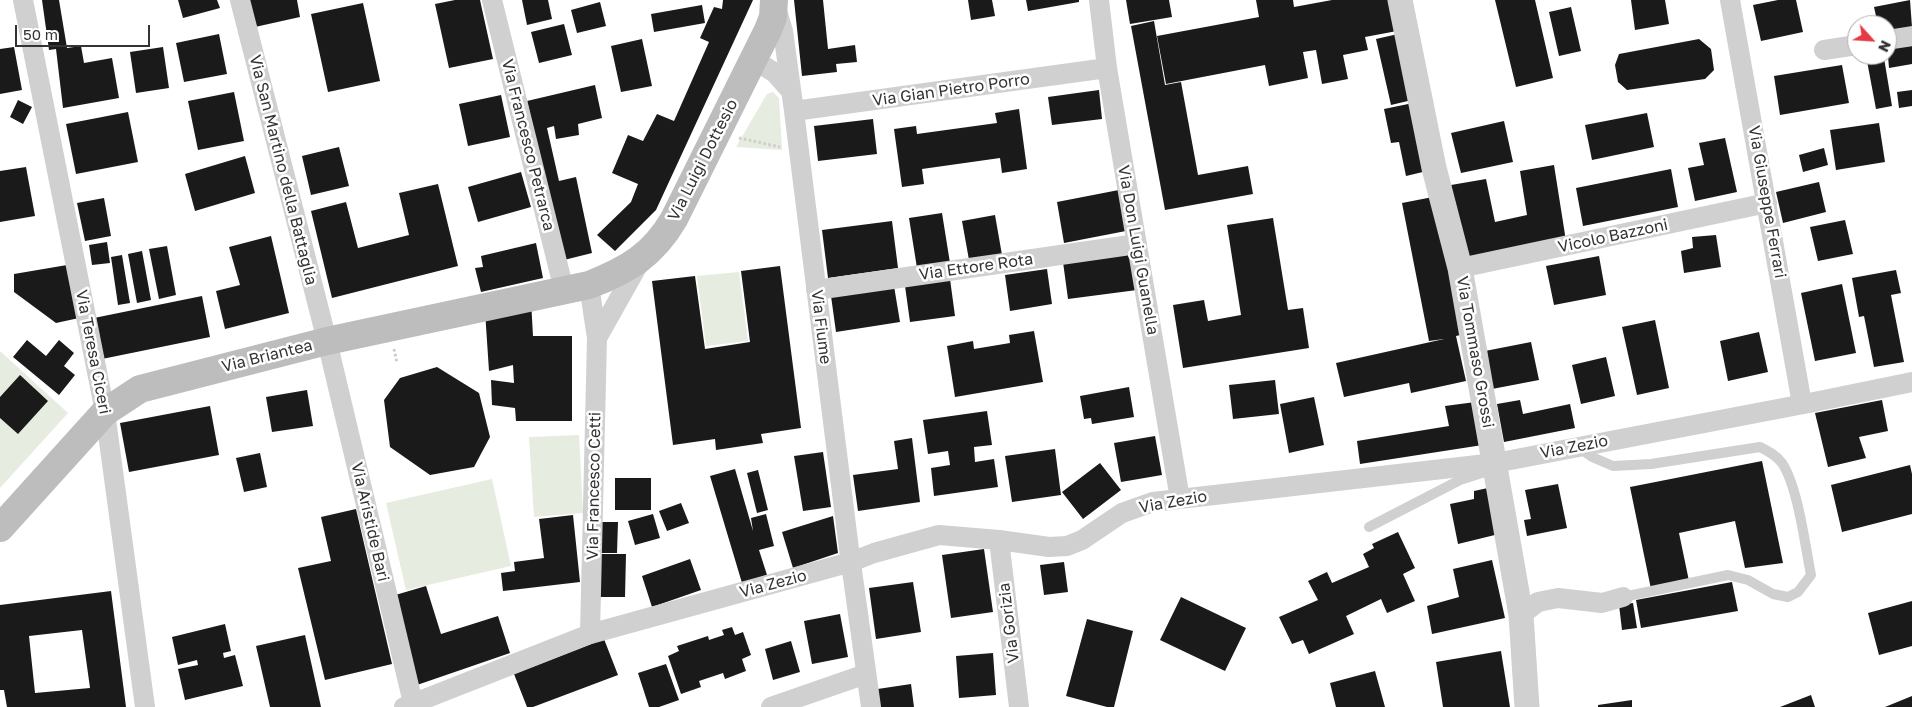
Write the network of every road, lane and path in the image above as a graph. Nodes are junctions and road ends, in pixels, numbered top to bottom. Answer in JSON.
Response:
{"nodes":[{"id":1,"x":24,"y":0,"type":"edge"},
{"id":2,"x":240,"y":0,"type":"edge"},
{"id":3,"x":492,"y":0,"type":"edge"},
{"id":4,"x":1099,"y":0,"type":"edge"},
{"id":5,"x":1400,"y":0,"type":"edge"},
{"id":6,"x":1730,"y":0,"type":"edge"},
{"id":7,"x":775,"y":2,"type":"edge"},
{"id":8,"x":1912,"y":36,"type":"edge"},
{"id":9,"x":1897,"y":38,"type":"edge"},
{"id":10,"x":1847,"y":47,"type":"edge"},
{"id":11,"x":1824,"y":50,"type":"dead end"},
{"id":12,"x":753,"y":59,"type":"junction"},
{"id":13,"x":1107,"y":68,"type":"junction"},
{"id":14,"x":791,"y":91,"type":"junction"},
{"id":15,"x":794,"y":112,"type":"junction"},
{"id":16,"x":717,"y":132,"type":"junction"},
{"id":17,"x":798,"y":145,"type":"junction"},
{"id":18,"x":1767,"y":203,"type":"junction"},
{"id":19,"x":1137,"y":244,"type":"junction"},
{"id":20,"x":642,"y":258,"type":"junction"},
{"id":21,"x":1460,"y":268,"type":"junction"},
{"id":22,"x":576,"y":288,"type":"junction"},
{"id":23,"x":816,"y":290,"type":"junction"},
{"id":24,"x":597,"y":338,"type":"junction"},
{"id":25,"x":326,"y":341,"type":"junction"},
{"id":26,"x":394,"y":347,"type":"dead end"},
{"id":27,"x":398,"y":363,"type":"dead end"},
{"id":28,"x":1912,"y":382,"type":"edge"},
{"id":29,"x":1802,"y":404,"type":"junction"},
{"id":30,"x":105,"y":412,"type":"junction"},
{"id":31,"x":1577,"y":446,"type":"junction"},
{"id":32,"x":1496,"y":466,"type":"junction"},
{"id":33,"x":1180,"y":499,"type":"junction"},
{"id":34,"x":1,"y":526,"type":"edge"},
{"id":35,"x":1369,"y":527,"type":"dead end"},
{"id":36,"x":999,"y":540,"type":"junction"},
{"id":37,"x":851,"y":562,"type":"junction"},
{"id":38,"x":1623,"y":597,"type":"joint"},
{"id":39,"x":1521,"y":615,"type":"junction"},
{"id":40,"x":590,"y":634,"type":"junction"},
{"id":41,"x":866,"y":674,"type":"junction"},
{"id":42,"x":410,"y":706,"type":"edge"},
{"id":43,"x":145,"y":707,"type":"edge"},
{"id":44,"x":771,"y":707,"type":"edge"},
{"id":45,"x":871,"y":707,"type":"edge"},
{"id":46,"x":1019,"y":707,"type":"edge"},
{"id":47,"x":1526,"y":707,"type":"edge"}],
"edges":[{"from":1,"to":30,"type":"street","name":"Via Teresa Ciceri"},
{"from":2,"to":25,"type":"street","name":"Via San Martino della Battaglia"},
{"from":3,"to":22,"type":"street","name":"Via Francesco Petrarca"},
{"from":4,"to":13,"type":"street","name":"Via Don Luigi Guanella"},
{"from":5,"to":21,"type":"street","name":"Via Tommaso Grossi"},
{"from":6,"to":18,"type":"street","name":"Via Giuseppe Ferrari"},
{"from":7,"to":12,"type":"main road","name":"Via Luigi Dottesio"},
{"from":7,"to":14,"type":"street","name":"Via Fiume"},
{"from":8,"to":9,"type":"street"},
{"from":10,"to":11,"type":"street"},
{"from":12,"to":14,"type":"street"},
{"from":12,"to":16,"type":"main road","name":"Via Luigi Dottesio"},
{"from":13,"to":15,"type":"street","name":"Via Gian Pietro Porro"},
{"from":13,"to":19,"type":"street","name":"Via Don Luigi Guanella"},
{"from":14,"to":15,"type":"street","name":"Via Fiume"},
{"from":15,"to":17,"type":"street","name":"Via Fiume"},
{"from":16,"to":17,"type":"path"},
{"from":16,"to":20,"type":"main road","name":"Via Luigi Dottesio"},
{"from":17,"to":23,"type":"street","name":"Via Fiume"},
{"from":18,"to":21,"type":"street","name":"Vicolo Bazzoni"},
{"from":18,"to":29,"type":"street","name":"Via Giuseppe Ferrari"},
{"from":19,"to":23,"type":"street","name":"Via Ettore Rota"},
{"from":19,"to":33,"type":"street","name":"Via Don Luigi Guanella"},
{"from":20,"to":22,"type":"main road","name":"Via Luigi Dottesio"},
{"from":20,"to":24,"type":"street","name":"Via Francesco Cetti"},
{"from":21,"to":32,"type":"street","name":"Via Tommaso Grossi"},
{"from":22,"to":24,"type":"street","name":"Via Francesco Cetti"},
{"from":22,"to":25,"type":"main road","name":"Via Briantea"},
{"from":23,"to":37,"type":"street","name":"Via Fiume"},
{"from":24,"to":40,"type":"street","name":"Via Francesco Cetti"},
{"from":25,"to":30,"type":"main road","name":"Via Briantea"},
{"from":25,"to":42,"type":"street","name":"Via Aristide Bari"},
{"from":26,"to":27,"type":"path"},
{"from":28,"to":29,"type":"street","name":"Via Zezio"},
{"from":29,"to":31,"type":"street","name":"Via Zezio"},
{"from":30,"to":34,"type":"main road","name":"Via Briantea"},
{"from":30,"to":43,"type":"street","name":"Via Teresa Ciceri"},
{"from":31,"to":32,"type":"street","name":"Via Zezio"},
{"from":31,"to":38,"type":"lane"},
{"from":32,"to":33,"type":"street","name":"Via Zezio"},
{"from":32,"to":35,"type":"lane"},
{"from":32,"to":39,"type":"street","name":"Via Tommaso Grossi"},
{"from":33,"to":36,"type":"street","name":"Via Zezio"},
{"from":36,"to":37,"type":"street","name":"Via Zezio"},
{"from":36,"to":46,"type":"street","name":"Via Gorizia"},
{"from":37,"to":40,"type":"street","name":"Via Zezio"},
{"from":37,"to":41,"type":"street","name":"Via Fiume"},
{"from":38,"to":39,"type":"street"},
{"from":39,"to":47,"type":"street","name":"Via Tommaso Grossi"},
{"from":40,"to":42,"type":"street","name":"Via Zezio"},
{"from":41,"to":44,"type":"street"},
{"from":41,"to":45,"type":"street","name":"Via Fiume"}]}
